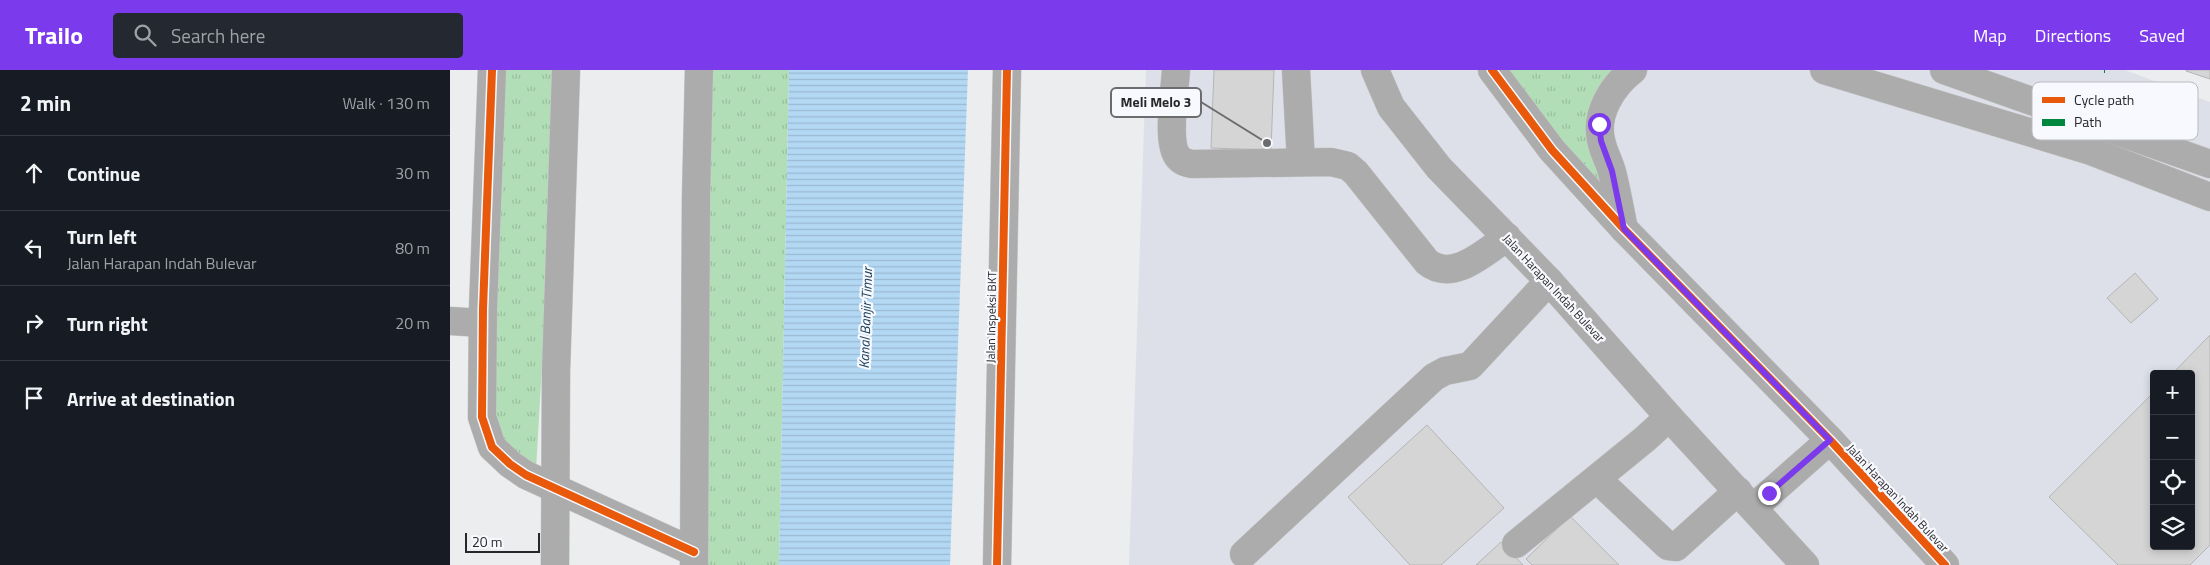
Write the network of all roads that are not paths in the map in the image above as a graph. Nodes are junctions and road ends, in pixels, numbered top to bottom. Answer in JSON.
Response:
{"nodes":[{"id":1,"x":492,"y":70,"type":"edge"},
{"id":2,"x":566,"y":70,"type":"edge"},
{"id":3,"x":699,"y":70,"type":"edge"},
{"id":4,"x":1007,"y":70,"type":"edge"},
{"id":5,"x":1176,"y":70,"type":"edge"},
{"id":6,"x":1296,"y":70,"type":"edge"},
{"id":7,"x":1375,"y":70,"type":"edge"},
{"id":8,"x":1492,"y":70,"type":"edge"},
{"id":9,"x":1633,"y":70,"type":"edge"},
{"id":10,"x":1824,"y":70,"type":"edge"},
{"id":11,"x":1944,"y":70,"type":"edge"},
{"id":12,"x":2032,"y":101,"type":"edge"},
{"id":13,"x":2032,"y":133,"type":"edge"},
{"id":14,"x":2055,"y":140,"type":"edge"},
{"id":15,"x":2142,"y":140,"type":"edge"},
{"id":16,"x":1301,"y":162,"type":"junction"},
{"id":17,"x":2210,"y":164,"type":"edge"},
{"id":18,"x":2210,"y":197,"type":"edge"},
{"id":19,"x":1624,"y":229,"type":"junction"},
{"id":20,"x":1507,"y":237,"type":"junction"},
{"id":21,"x":1549,"y":281,"type":"junction"},
{"id":22,"x":450,"y":321,"type":"edge"},
{"id":23,"x":482,"y":323,"type":"junction"},
{"id":24,"x":1669,"y":417,"type":"junction"},
{"id":25,"x":1826,"y":442,"type":"junction"},
{"id":26,"x":1597,"y":479,"type":"junction"},
{"id":27,"x":555,"y":487,"type":"junction"},
{"id":28,"x":1753,"y":497,"type":"junction"},
{"id":29,"x":1516,"y":544,"type":"dead end"},
{"id":30,"x":1244,"y":554,"type":"dead end"},
{"id":31,"x":694,"y":558,"type":"edge"},
{"id":32,"x":555,"y":565,"type":"edge"},
{"id":33,"x":997,"y":565,"type":"edge"},
{"id":34,"x":1805,"y":565,"type":"edge"},
{"id":35,"x":1945,"y":565,"type":"edge"}],
"edges":[{"from":1,"to":23,"type":"street"},
{"from":2,"to":27,"type":"street"},
{"from":3,"to":31,"type":"street"},
{"from":4,"to":33,"type":"street","name":"Jalan Inspeksi BKT"},
{"from":5,"to":16,"type":"street"},
{"from":6,"to":16,"type":"street"},
{"from":7,"to":20,"type":"street","name":"Jalan Harapan Indah Bulevar"},
{"from":8,"to":19,"type":"street","name":"Jalan Harapan Indah Bulevar"},
{"from":9,"to":19,"type":"street"},
{"from":10,"to":13,"type":"street"},
{"from":11,"to":12,"type":"street"},
{"from":14,"to":18,"type":"street"},
{"from":15,"to":17,"type":"street"},
{"from":16,"to":20,"type":"street"},
{"from":19,"to":25,"type":"street","name":"Jalan Harapan Indah Bulevar"},
{"from":20,"to":21,"type":"street","name":"Jalan Harapan Indah Bulevar"},
{"from":21,"to":24,"type":"street","name":"Jalan Harapan Indah Bulevar"},
{"from":21,"to":30,"type":"street"},
{"from":22,"to":23,"type":"street"},
{"from":23,"to":27,"type":"street"},
{"from":24,"to":26,"type":"street"},
{"from":24,"to":28,"type":"street","name":"Jalan Harapan Indah Bulevar"},
{"from":25,"to":28,"type":"street"},
{"from":25,"to":35,"type":"street","name":"Jalan Harapan Indah Bulevar"},
{"from":26,"to":28,"type":"street"},
{"from":26,"to":29,"type":"street"},
{"from":27,"to":31,"type":"street"},
{"from":27,"to":32,"type":"street"},
{"from":28,"to":34,"type":"street","name":"Jalan Harapan Indah Bulevar"}]}
